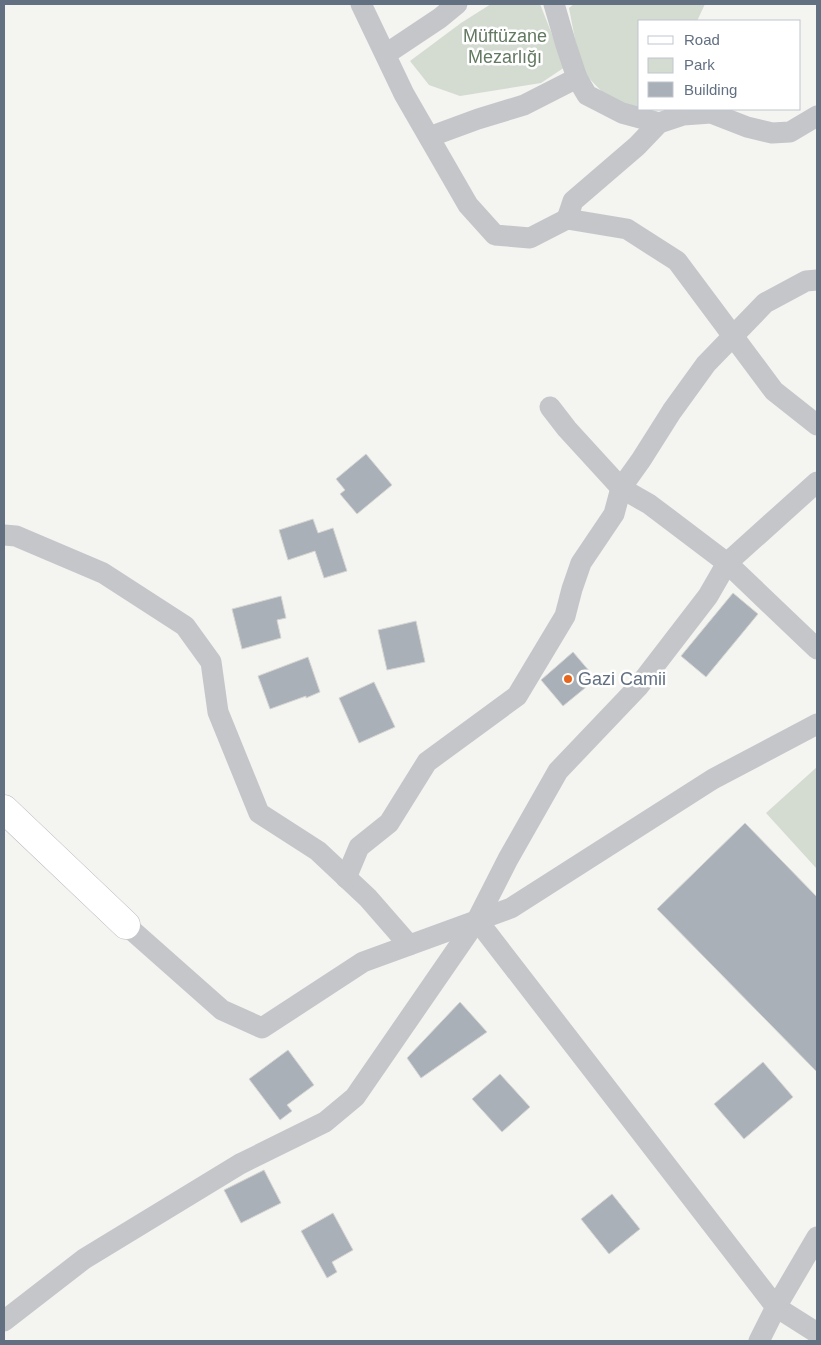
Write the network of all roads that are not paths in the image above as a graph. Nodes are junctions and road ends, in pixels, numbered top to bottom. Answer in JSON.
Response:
{"nodes":[{"id":1,"x":361,"y":4,"type":"edge"},
{"id":2,"x":457,"y":4,"type":"edge"},
{"id":3,"x":554,"y":4,"type":"edge"},
{"id":4,"x":386,"y":54,"type":"junction"},
{"id":5,"x":577,"y":78,"type":"junction"},
{"id":6,"x":817,"y":116,"type":"edge"},
{"id":7,"x":659,"y":123,"type":"junction"},
{"id":8,"x":429,"y":137,"type":"junction"},
{"id":9,"x":567,"y":220,"type":"junction"},
{"id":10,"x":817,"y":280,"type":"edge"},
{"id":11,"x":732,"y":336,"type":"junction"},
{"id":12,"x":550,"y":407,"type":"dead end"},
{"id":13,"x":817,"y":425,"type":"edge"},
{"id":14,"x":817,"y":482,"type":"edge"},
{"id":15,"x":621,"y":488,"type":"junction"},
{"id":16,"x":4,"y":534,"type":"edge"},
{"id":17,"x":727,"y":563,"type":"junction"},
{"id":18,"x":817,"y":649,"type":"edge"},
{"id":19,"x":817,"y":724,"type":"edge"},
{"id":20,"x":4,"y":809,"type":"edge"},
{"id":21,"x":346,"y":878,"type":"junction"},
{"id":22,"x":477,"y":920,"type":"junction"},
{"id":23,"x":126,"y":924,"type":"joint"},
{"id":24,"x":409,"y":945,"type":"junction"},
{"id":25,"x":817,"y":1237,"type":"edge"},
{"id":26,"x":776,"y":1307,"type":"junction"},
{"id":27,"x":4,"y":1321,"type":"edge"},
{"id":28,"x":817,"y":1333,"type":"edge"},
{"id":29,"x":758,"y":1341,"type":"edge"}],
"edges":[{"from":1,"to":4,"type":"street"},
{"from":2,"to":4,"type":"street"},
{"from":3,"to":5,"type":"street"},
{"from":4,"to":8,"type":"street"},
{"from":5,"to":7,"type":"street"},
{"from":5,"to":8,"type":"street"},
{"from":6,"to":7,"type":"street"},
{"from":7,"to":9,"type":"street"},
{"from":8,"to":9,"type":"street"},
{"from":9,"to":11,"type":"street"},
{"from":10,"to":11,"type":"street"},
{"from":11,"to":13,"type":"street"},
{"from":11,"to":15,"type":"street"},
{"from":12,"to":15,"type":"street"},
{"from":14,"to":17,"type":"street"},
{"from":15,"to":17,"type":"street"},
{"from":15,"to":21,"type":"street"},
{"from":16,"to":21,"type":"street"},
{"from":17,"to":18,"type":"street"},
{"from":17,"to":22,"type":"street"},
{"from":19,"to":22,"type":"street"},
{"from":20,"to":23,"type":"main road"},
{"from":21,"to":24,"type":"street"},
{"from":22,"to":24,"type":"street"},
{"from":22,"to":26,"type":"street"},
{"from":22,"to":27,"type":"street"},
{"from":23,"to":24,"type":"street"},
{"from":25,"to":26,"type":"street"},
{"from":26,"to":28,"type":"street"},
{"from":26,"to":29,"type":"street"}]}
